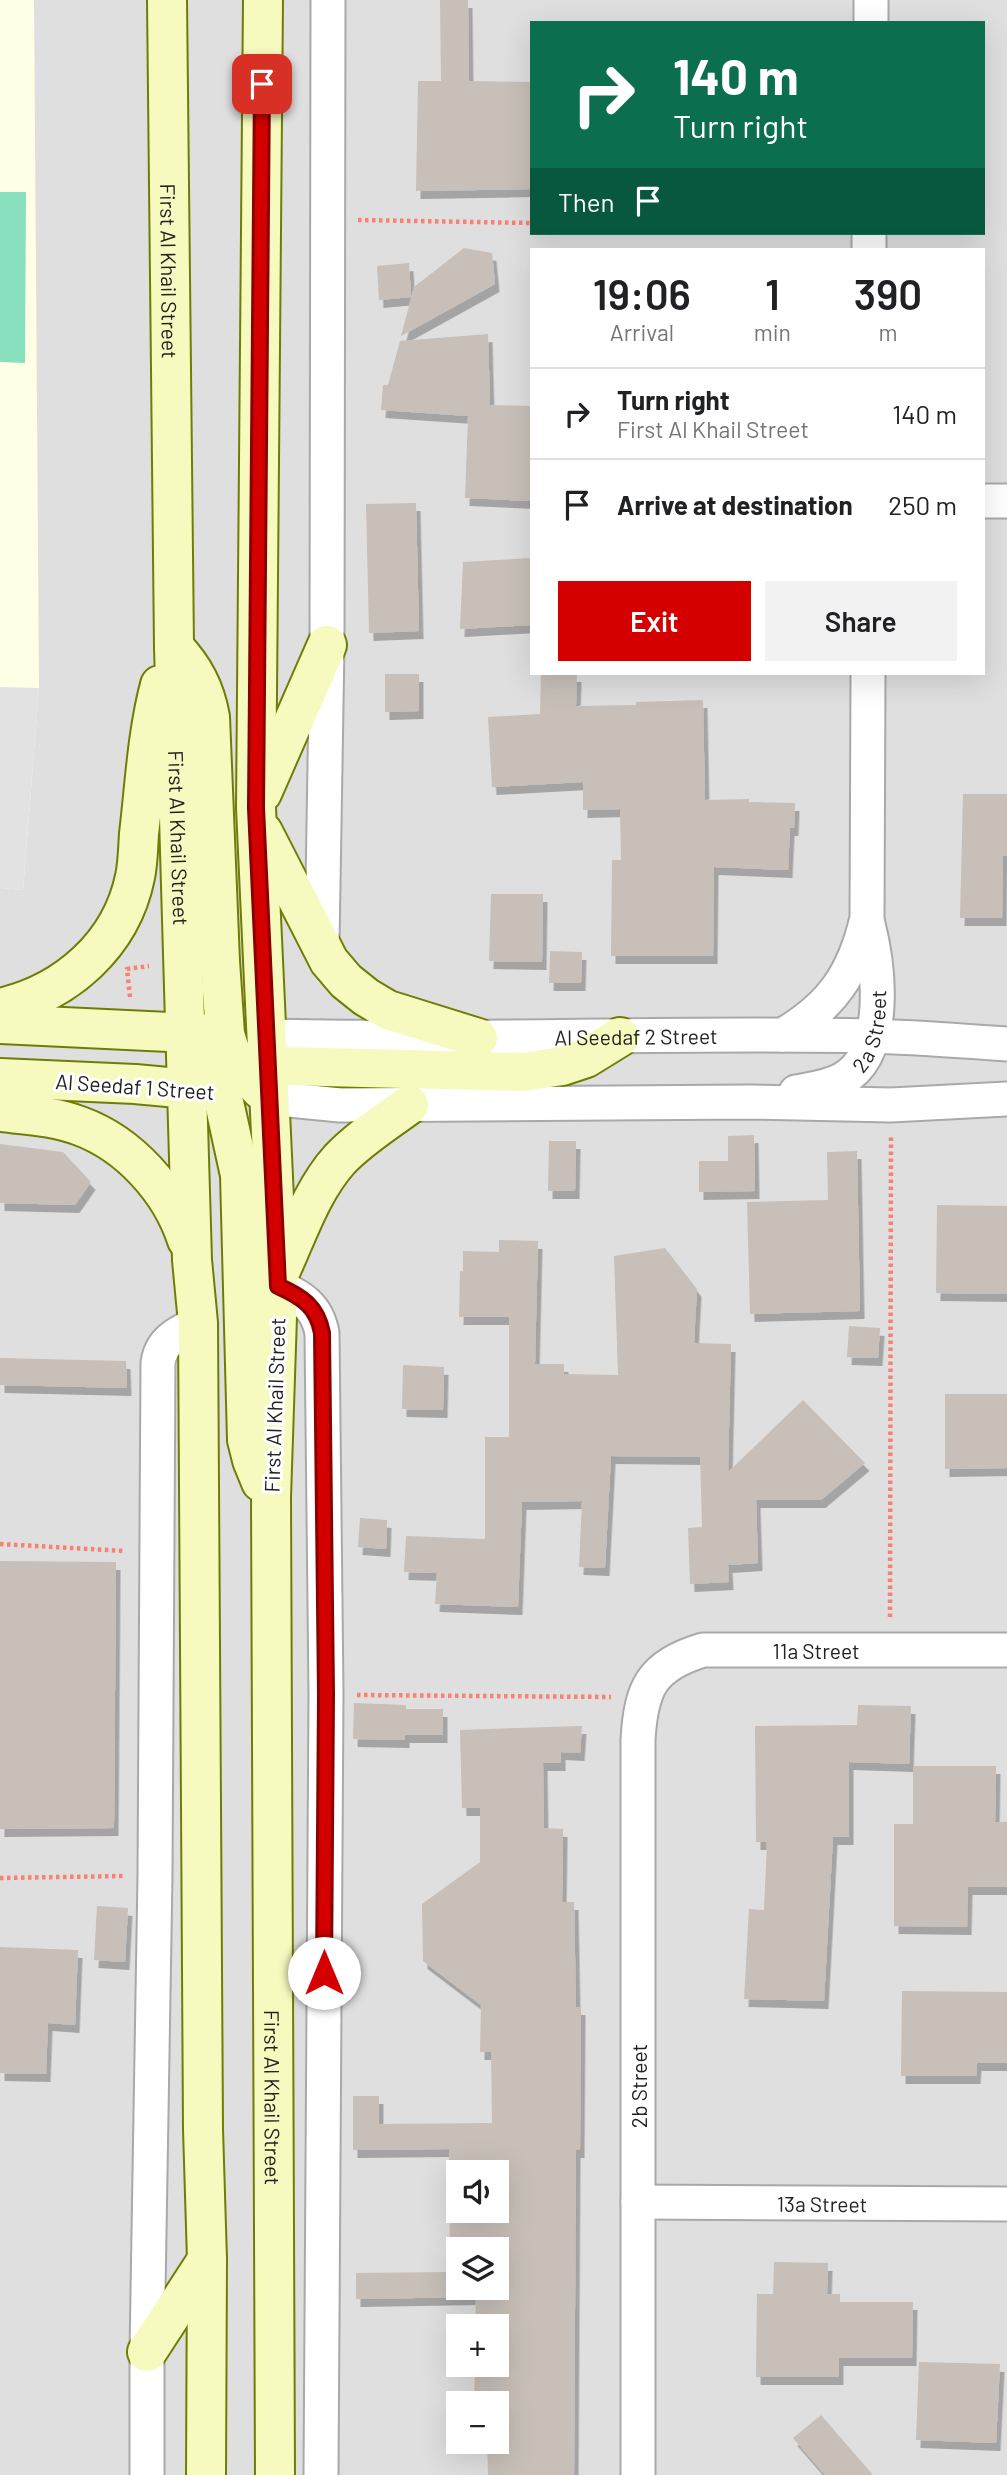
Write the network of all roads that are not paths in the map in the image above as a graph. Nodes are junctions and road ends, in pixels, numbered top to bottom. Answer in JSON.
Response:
{"nodes":[{"id":1,"x":167,"y":0,"type":"edge"},
{"id":2,"x":263,"y":0,"type":"edge"},
{"id":3,"x":328,"y":0,"type":"edge"},
{"id":4,"x":871,"y":0,"type":"edge"},
{"id":5,"x":871,"y":21,"type":"edge"},
{"id":6,"x":985,"y":501,"type":"edge"},
{"id":7,"x":1007,"y":501,"type":"edge"},
{"id":8,"x":327,"y":645,"type":"junction"},
{"id":9,"x":174,"y":647,"type":"junction"},
{"id":10,"x":868,"y":675,"type":"edge"},
{"id":11,"x":256,"y":815,"type":"junction"},
{"id":12,"x":867,"y":918,"type":"junction"},
{"id":13,"x":321,"y":944,"type":"junction"},
{"id":14,"x":0,"y":1007,"type":"edge"},
{"id":15,"x":0,"y":1024,"type":"edge"},
{"id":16,"x":186,"y":1033,"type":"junction"},
{"id":17,"x":783,"y":1035,"type":"junction"},
{"id":18,"x":873,"y":1036,"type":"junction"},
{"id":19,"x":620,"y":1037,"type":"junction"},
{"id":20,"x":478,"y":1038,"type":"junction"},
{"id":21,"x":1007,"y":1044,"type":"edge"},
{"id":22,"x":235,"y":1067,"type":"junction"},
{"id":23,"x":0,"y":1078,"type":"edge"},
{"id":24,"x":1007,"y":1098,"type":"edge"},
{"id":25,"x":749,"y":1102,"type":"junction"},
{"id":26,"x":409,"y":1105,"type":"junction"},
{"id":27,"x":0,"y":1112,"type":"edge"},
{"id":28,"x":192,"y":1260,"type":"junction"},
{"id":29,"x":278,"y":1282,"type":"junction"},
{"id":30,"x":198,"y":1323,"type":"junction"},
{"id":31,"x":271,"y":1497,"type":"junction"},
{"id":32,"x":1007,"y":1650,"type":"edge"},
{"id":33,"x":643,"y":1698,"type":"joint"},
{"id":34,"x":638,"y":2202,"type":"junction"},
{"id":35,"x":1007,"y":2204,"type":"edge"},
{"id":36,"x":207,"y":2260,"type":"junction"},
{"id":37,"x":147,"y":2351,"type":"junction"},
{"id":38,"x":147,"y":2475,"type":"edge"},
{"id":39,"x":206,"y":2475,"type":"edge"},
{"id":40,"x":275,"y":2475,"type":"edge"},
{"id":41,"x":321,"y":2475,"type":"edge"},
{"id":42,"x":638,"y":2475,"type":"edge"}],
"edges":[{"from":1,"to":9,"type":"main road","name":"First Al Khail Street"},
{"from":2,"to":11,"type":"main road","name":"First Al Khail Street"},
{"from":3,"to":8,"type":"street"},
{"from":4,"to":5,"type":"street"},
{"from":6,"to":7,"type":"street"},
{"from":8,"to":11,"type":"main road"},
{"from":8,"to":13,"type":"street"},
{"from":9,"to":14,"type":"main road"},
{"from":9,"to":16,"type":"main road","name":"First Al Khail Street"},
{"from":9,"to":22,"type":"main road"},
{"from":10,"to":12,"type":"street","name":"2a Street"},
{"from":11,"to":13,"type":"main road"},
{"from":11,"to":22,"type":"main road","name":"First Al Khail Street"},
{"from":12,"to":17,"type":"street","name":"2a Street"},
{"from":12,"to":18,"type":"street","name":"2a Street"},
{"from":13,"to":20,"type":"main road"},
{"from":15,"to":16,"type":"main road"},
{"from":16,"to":22,"type":"main road","name":"First Al Khail Street"},
{"from":16,"to":22,"type":"main road"},
{"from":17,"to":18,"type":"street","name":"Al Seedaf 2 Street"},
{"from":17,"to":19,"type":"street","name":"Al Seedaf 2 Street"},
{"from":18,"to":21,"type":"street","name":"Al Seedaf 2 Street"},
{"from":18,"to":25,"type":"street","name":"2a Street"},
{"from":19,"to":20,"type":"street","name":"Al Seedaf 2 Street"},
{"from":19,"to":22,"type":"main road"},
{"from":20,"to":22,"type":"street","name":"Al Seedaf 2 Street"},
{"from":22,"to":23,"type":"main road","name":"Al Seedaf 1 Street"},
{"from":22,"to":26,"type":"street"},
{"from":22,"to":28,"type":"main road","name":"First Al Khail Street"},
{"from":22,"to":29,"type":"main road","name":"First Al Khail Street"},
{"from":22,"to":31,"type":"main road"},
{"from":24,"to":25,"type":"street"},
{"from":25,"to":26,"type":"street"},
{"from":26,"to":29,"type":"main road"},
{"from":27,"to":28,"type":"main road"},
{"from":28,"to":30,"type":"main road","name":"First Al Khail Street"},
{"from":29,"to":31,"type":"main road","name":"First Al Khail Street"},
{"from":29,"to":41,"type":"street"},
{"from":30,"to":36,"type":"main road","name":"First Al Khail Street"},
{"from":30,"to":37,"type":"street"},
{"from":31,"to":40,"type":"main road","name":"First Al Khail Street"},
{"from":32,"to":33,"type":"street","name":"11a Street"},
{"from":33,"to":34,"type":"street","name":"2b Street"},
{"from":34,"to":35,"type":"street","name":"13a Street"},
{"from":34,"to":42,"type":"street","name":"2b Street"},
{"from":36,"to":37,"type":"main road"},
{"from":36,"to":39,"type":"main road","name":"First Al Khail Street"},
{"from":37,"to":38,"type":"street"}]}
